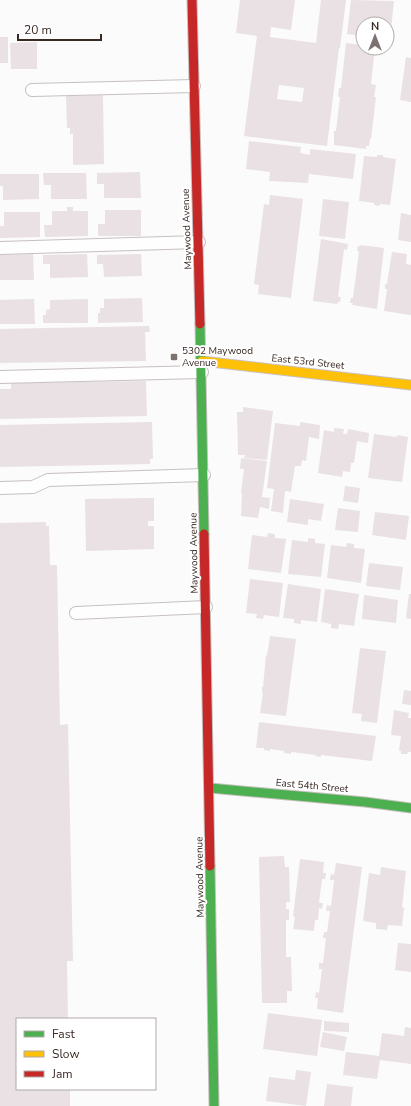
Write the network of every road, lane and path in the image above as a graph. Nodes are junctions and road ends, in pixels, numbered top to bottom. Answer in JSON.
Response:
{"nodes":[{"id":1,"x":192,"y":0,"type":"edge"},
{"id":2,"x":194,"y":86,"type":"junction"},
{"id":3,"x":32,"y":90,"type":"dead end"},
{"id":4,"x":198,"y":242,"type":"junction"},
{"id":5,"x":0,"y":248,"type":"edge"},
{"id":6,"x":202,"y":367,"type":"junction"},
{"id":7,"x":0,"y":377,"type":"edge"},
{"id":8,"x":411,"y":385,"type":"edge"},
{"id":9,"x":204,"y":475,"type":"junction"},
{"id":10,"x":0,"y":488,"type":"edge"},
{"id":11,"x":206,"y":607,"type":"junction"},
{"id":12,"x":76,"y":613,"type":"dead end"},
{"id":13,"x":210,"y":788,"type":"junction"},
{"id":14,"x":411,"y":808,"type":"edge"},
{"id":15,"x":214,"y":1106,"type":"edge"}],
"edges":[{"from":1,"to":2,"type":"street","name":"Maywood Avenue"},
{"from":2,"to":3,"type":"lane"},
{"from":2,"to":4,"type":"street","name":"Maywood Avenue"},
{"from":4,"to":5,"type":"lane"},
{"from":4,"to":6,"type":"street","name":"Maywood Avenue"},
{"from":6,"to":7,"type":"lane"},
{"from":6,"to":8,"type":"street","name":"East 53rd Street"},
{"from":6,"to":9,"type":"street","name":"Maywood Avenue"},
{"from":9,"to":10,"type":"lane"},
{"from":9,"to":11,"type":"street","name":"Maywood Avenue"},
{"from":11,"to":12,"type":"lane"},
{"from":11,"to":13,"type":"street","name":"Maywood Avenue"},
{"from":13,"to":14,"type":"street","name":"East 54th Street"},
{"from":13,"to":15,"type":"street","name":"Maywood Avenue"}]}
